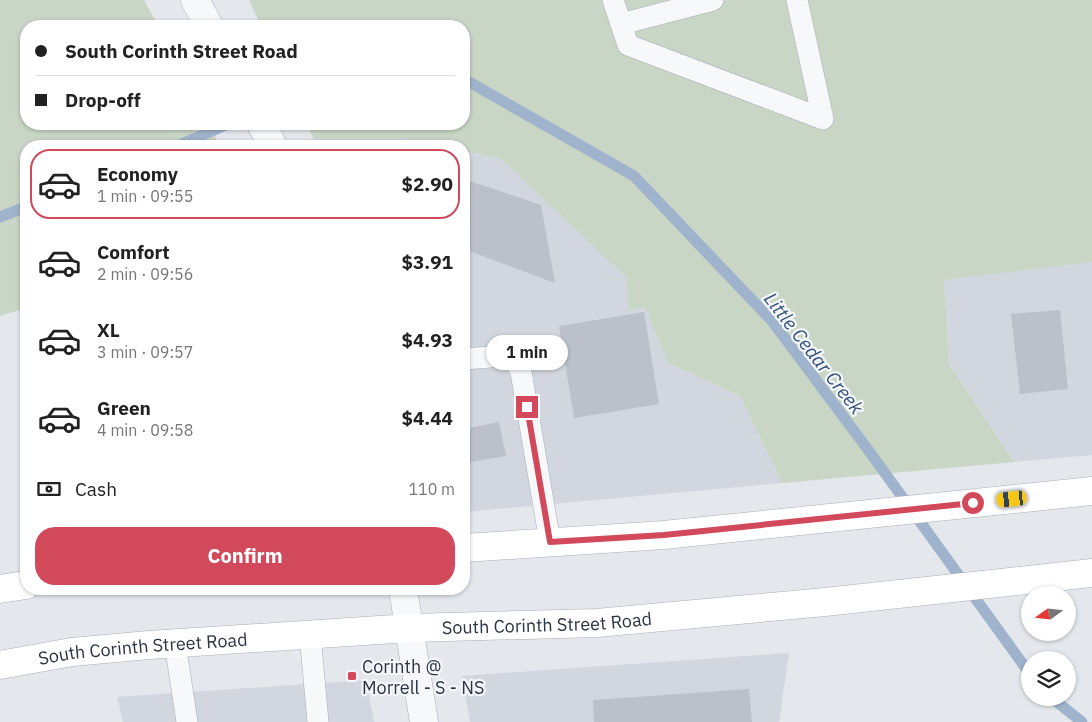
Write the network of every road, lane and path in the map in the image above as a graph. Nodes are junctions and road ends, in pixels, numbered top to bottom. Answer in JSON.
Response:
{"nodes":[{"id":1,"x":195,"y":0,"type":"edge"},
{"id":2,"x":613,"y":0,"type":"edge"},
{"id":3,"x":713,"y":0,"type":"edge"},
{"id":4,"x":797,"y":0,"type":"edge"},
{"id":5,"x":206,"y":20,"type":"edge"},
{"id":6,"x":621,"y":24,"type":"junction"},
{"id":7,"x":470,"y":359,"type":"edge"},
{"id":8,"x":1092,"y":491,"type":"edge"},
{"id":9,"x":550,"y":542,"type":"junction"},
{"id":10,"x":470,"y":548,"type":"edge"},
{"id":11,"x":1092,"y":573,"type":"edge"},
{"id":12,"x":20,"y":586,"type":"edge"},
{"id":13,"x":0,"y":589,"type":"edge"},
{"id":14,"x":404,"y":595,"type":"edge"},
{"id":15,"x":410,"y":628,"type":"junction"},
{"id":16,"x":310,"y":634,"type":"junction"},
{"id":17,"x":175,"y":643,"type":"junction"},
{"id":18,"x":0,"y":665,"type":"edge"},
{"id":19,"x":187,"y":722,"type":"edge"},
{"id":20,"x":318,"y":722,"type":"edge"},
{"id":21,"x":424,"y":722,"type":"edge"}],
"edges":[{"from":1,"to":5,"type":"street"},
{"from":2,"to":6,"type":"lane"},
{"from":3,"to":6,"type":"lane"},
{"from":4,"to":6,"type":"lane"},
{"from":7,"to":9,"type":"lane"},
{"from":8,"to":9,"type":"main road"},
{"from":9,"to":10,"type":"main road"},
{"from":11,"to":15,"type":"main road","name":"South Corinth Street Road"},
{"from":12,"to":13,"type":"main road"},
{"from":14,"to":15,"type":"street"},
{"from":15,"to":16,"type":"main road","name":"South Corinth Street Road"},
{"from":15,"to":21,"type":"street"},
{"from":16,"to":17,"type":"main road","name":"South Corinth Street Road"},
{"from":16,"to":20,"type":"lane"},
{"from":17,"to":18,"type":"main road","name":"South Corinth Street Road"},
{"from":17,"to":19,"type":"lane"}]}
